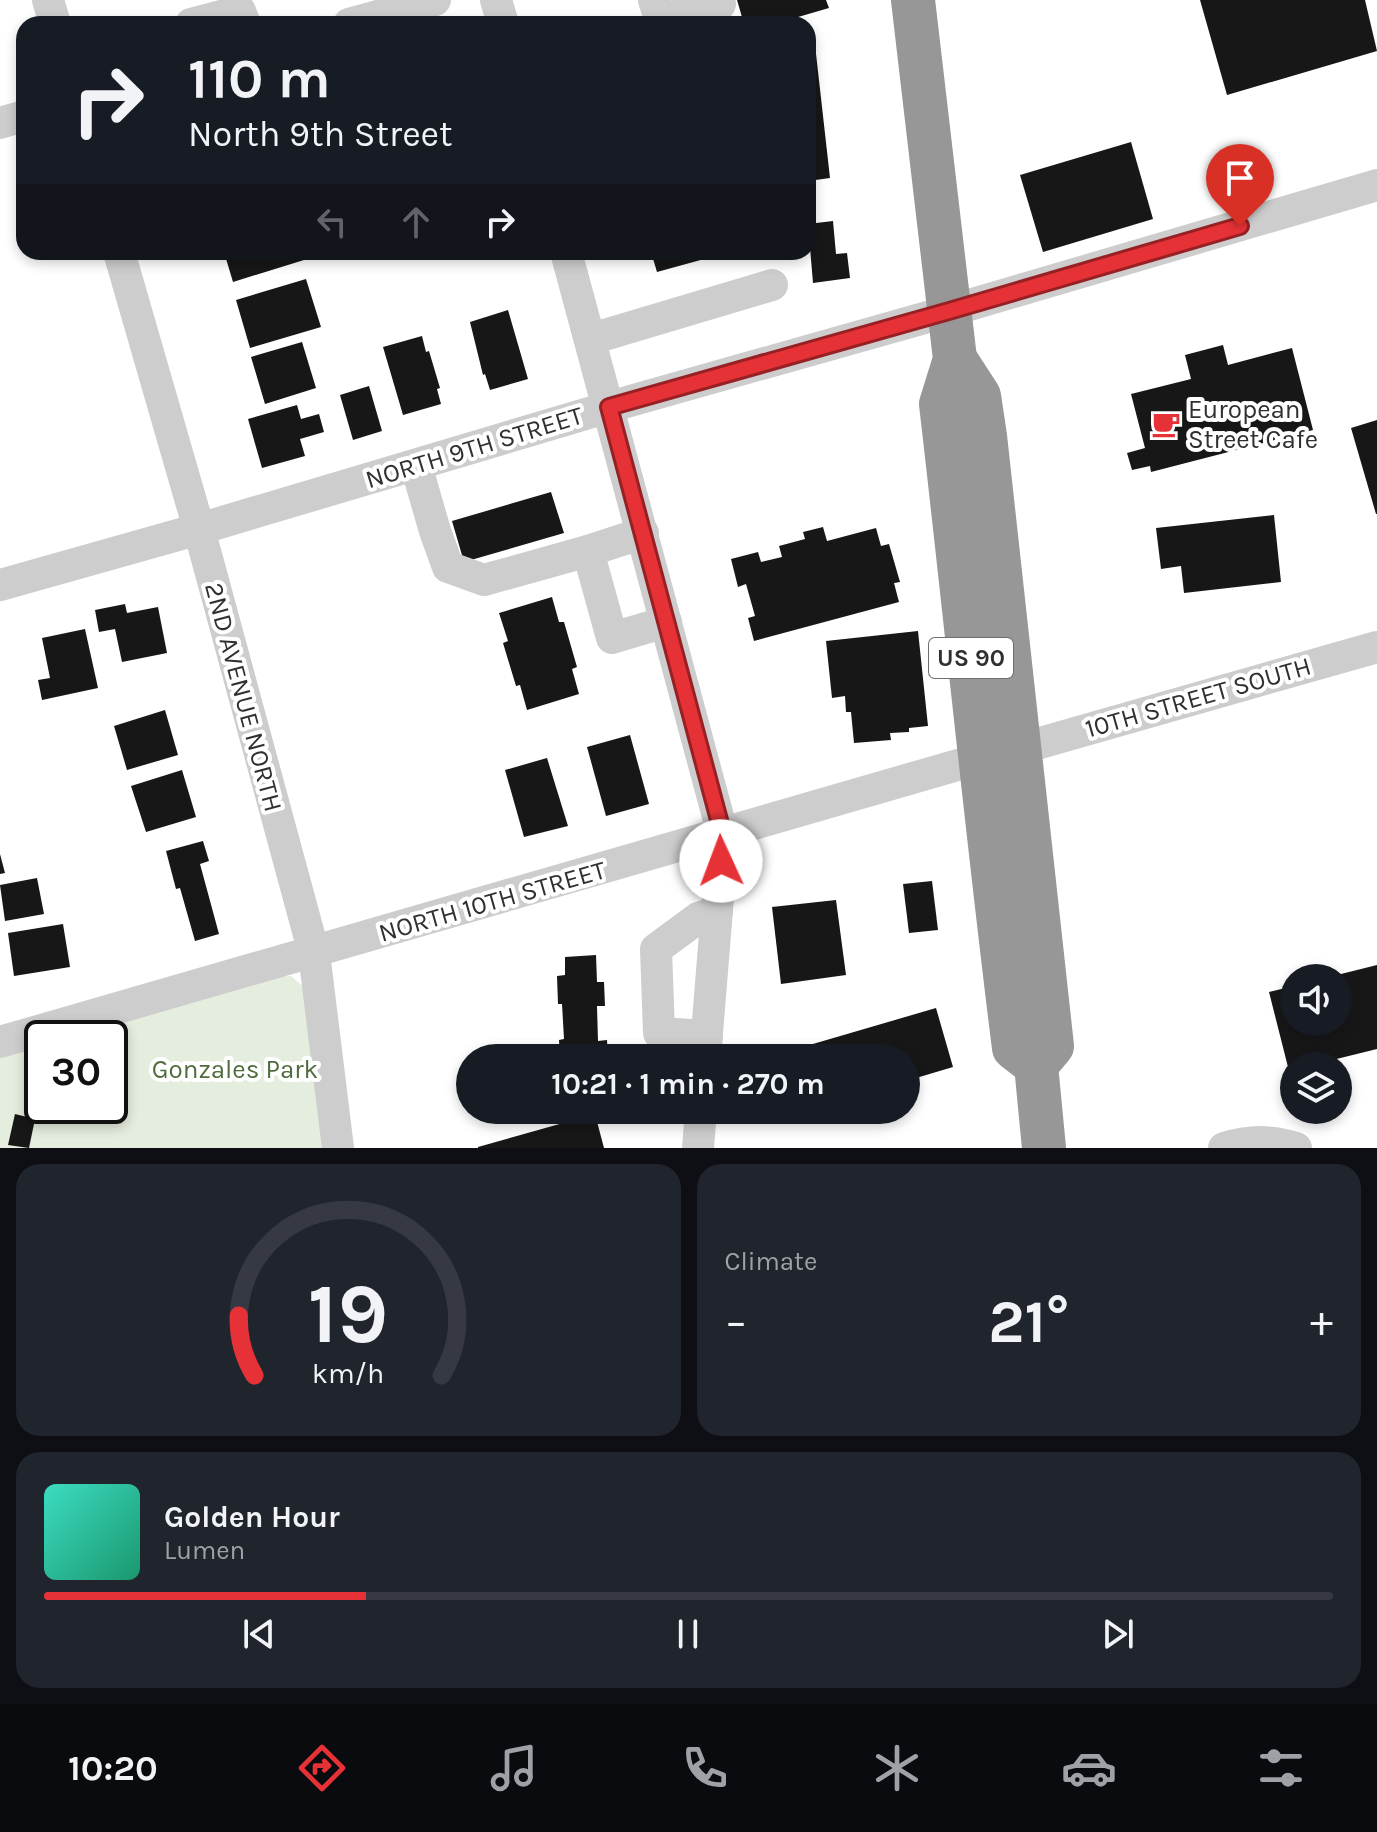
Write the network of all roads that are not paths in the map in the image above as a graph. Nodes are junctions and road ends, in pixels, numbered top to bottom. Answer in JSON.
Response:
{"nodes":[{"id":1,"x":435,"y":0,"type":"edge"},
{"id":2,"x":913,"y":0,"type":"edge"},
{"id":3,"x":720,"y":4,"type":"dead end"},
{"id":4,"x":653,"y":15,"type":"edge"},
{"id":5,"x":221,"y":16,"type":"edge"},
{"id":6,"x":242,"y":16,"type":"edge"},
{"id":7,"x":378,"y":16,"type":"edge"},
{"id":8,"x":1377,"y":185,"type":"edge"},
{"id":9,"x":121,"y":260,"type":"edge"},
{"id":10,"x":568,"y":260,"type":"edge"},
{"id":11,"x":772,"y":285,"type":"dead end"},
{"id":12,"x":949,"y":311,"type":"junction"},
{"id":13,"x":591,"y":339,"type":"junction"},
{"id":14,"x":955,"y":359,"type":"junction"},
{"id":15,"x":609,"y":407,"type":"junction"},
{"id":16,"x":416,"y":465,"type":"junction"},
{"id":17,"x":199,"y":529,"type":"junction"},
{"id":18,"x":643,"y":533,"type":"junction"},
{"id":19,"x":588,"y":551,"type":"junction"},
{"id":20,"x":0,"y":585,"type":"edge"},
{"id":21,"x":666,"y":622,"type":"junction"},
{"id":22,"x":1377,"y":647,"type":"edge"},
{"id":23,"x":1001,"y":754,"type":"junction"},
{"id":24,"x":723,"y":835,"type":"junction"},
{"id":25,"x":717,"y":912,"type":"junction"},
{"id":26,"x":314,"y":953,"type":"junction"},
{"id":27,"x":0,"y":1042,"type":"edge"},
{"id":28,"x":696,"y":1044,"type":"edge"},
{"id":29,"x":706,"y":1044,"type":"edge"},
{"id":30,"x":1036,"y":1065,"type":"junction"},
{"id":31,"x":700,"y":1124,"type":"edge"},
{"id":32,"x":338,"y":1148,"type":"edge"},
{"id":33,"x":698,"y":1148,"type":"edge"},
{"id":34,"x":1044,"y":1148,"type":"edge"},
{"id":35,"x":1224,"y":1148,"type":"edge"},
{"id":36,"x":1296,"y":1148,"type":"edge"}],
"edges":[{"from":1,"to":7,"type":"street"},
{"from":2,"to":12,"type":"highway","number":"US 90"},
{"from":3,"to":4,"type":"street"},
{"from":5,"to":6,"type":"street"},
{"from":8,"to":12,"type":"street","name":"NORTH 9TH STREET"},
{"from":9,"to":17,"type":"street","name":"2ND AVENUE NORTH"},
{"from":10,"to":13,"type":"street"},
{"from":11,"to":13,"type":"street"},
{"from":12,"to":14,"type":"highway","number":"US 90"},
{"from":12,"to":15,"type":"street","name":"NORTH 9TH STREET"},
{"from":13,"to":15,"type":"street"},
{"from":14,"to":23,"type":"highway","number":"US 90"},
{"from":14,"to":23,"type":"highway","number":"US 90"},
{"from":15,"to":16,"type":"street","name":"NORTH 9TH STREET"},
{"from":15,"to":18,"type":"street"},
{"from":16,"to":17,"type":"street","name":"NORTH 9TH STREET"},
{"from":16,"to":19,"type":"street"},
{"from":17,"to":20,"type":"street","name":"NORTH 9TH STREET"},
{"from":17,"to":26,"type":"street","name":"2ND AVENUE NORTH"},
{"from":18,"to":19,"type":"street"},
{"from":18,"to":21,"type":"street"},
{"from":19,"to":21,"type":"street"},
{"from":21,"to":24,"type":"street"},
{"from":22,"to":23,"type":"street","name":"10TH STREET SOUTH"},
{"from":23,"to":24,"type":"street","name":"NORTH 10TH STREET"},
{"from":23,"to":30,"type":"highway","number":"US 90"},
{"from":23,"to":30,"type":"highway","number":"US 90"},
{"from":24,"to":25,"type":"street"},
{"from":24,"to":26,"type":"street","name":"NORTH 10TH STREET"},
{"from":25,"to":28,"type":"street"},
{"from":25,"to":29,"type":"street"},
{"from":26,"to":27,"type":"street","name":"NORTH 10TH STREET"},
{"from":26,"to":32,"type":"street","name":"2ND AVENUE NORTH"},
{"from":30,"to":34,"type":"highway","number":"US 90"},
{"from":31,"to":33,"type":"street"},
{"from":35,"to":36,"type":"street"}]}
